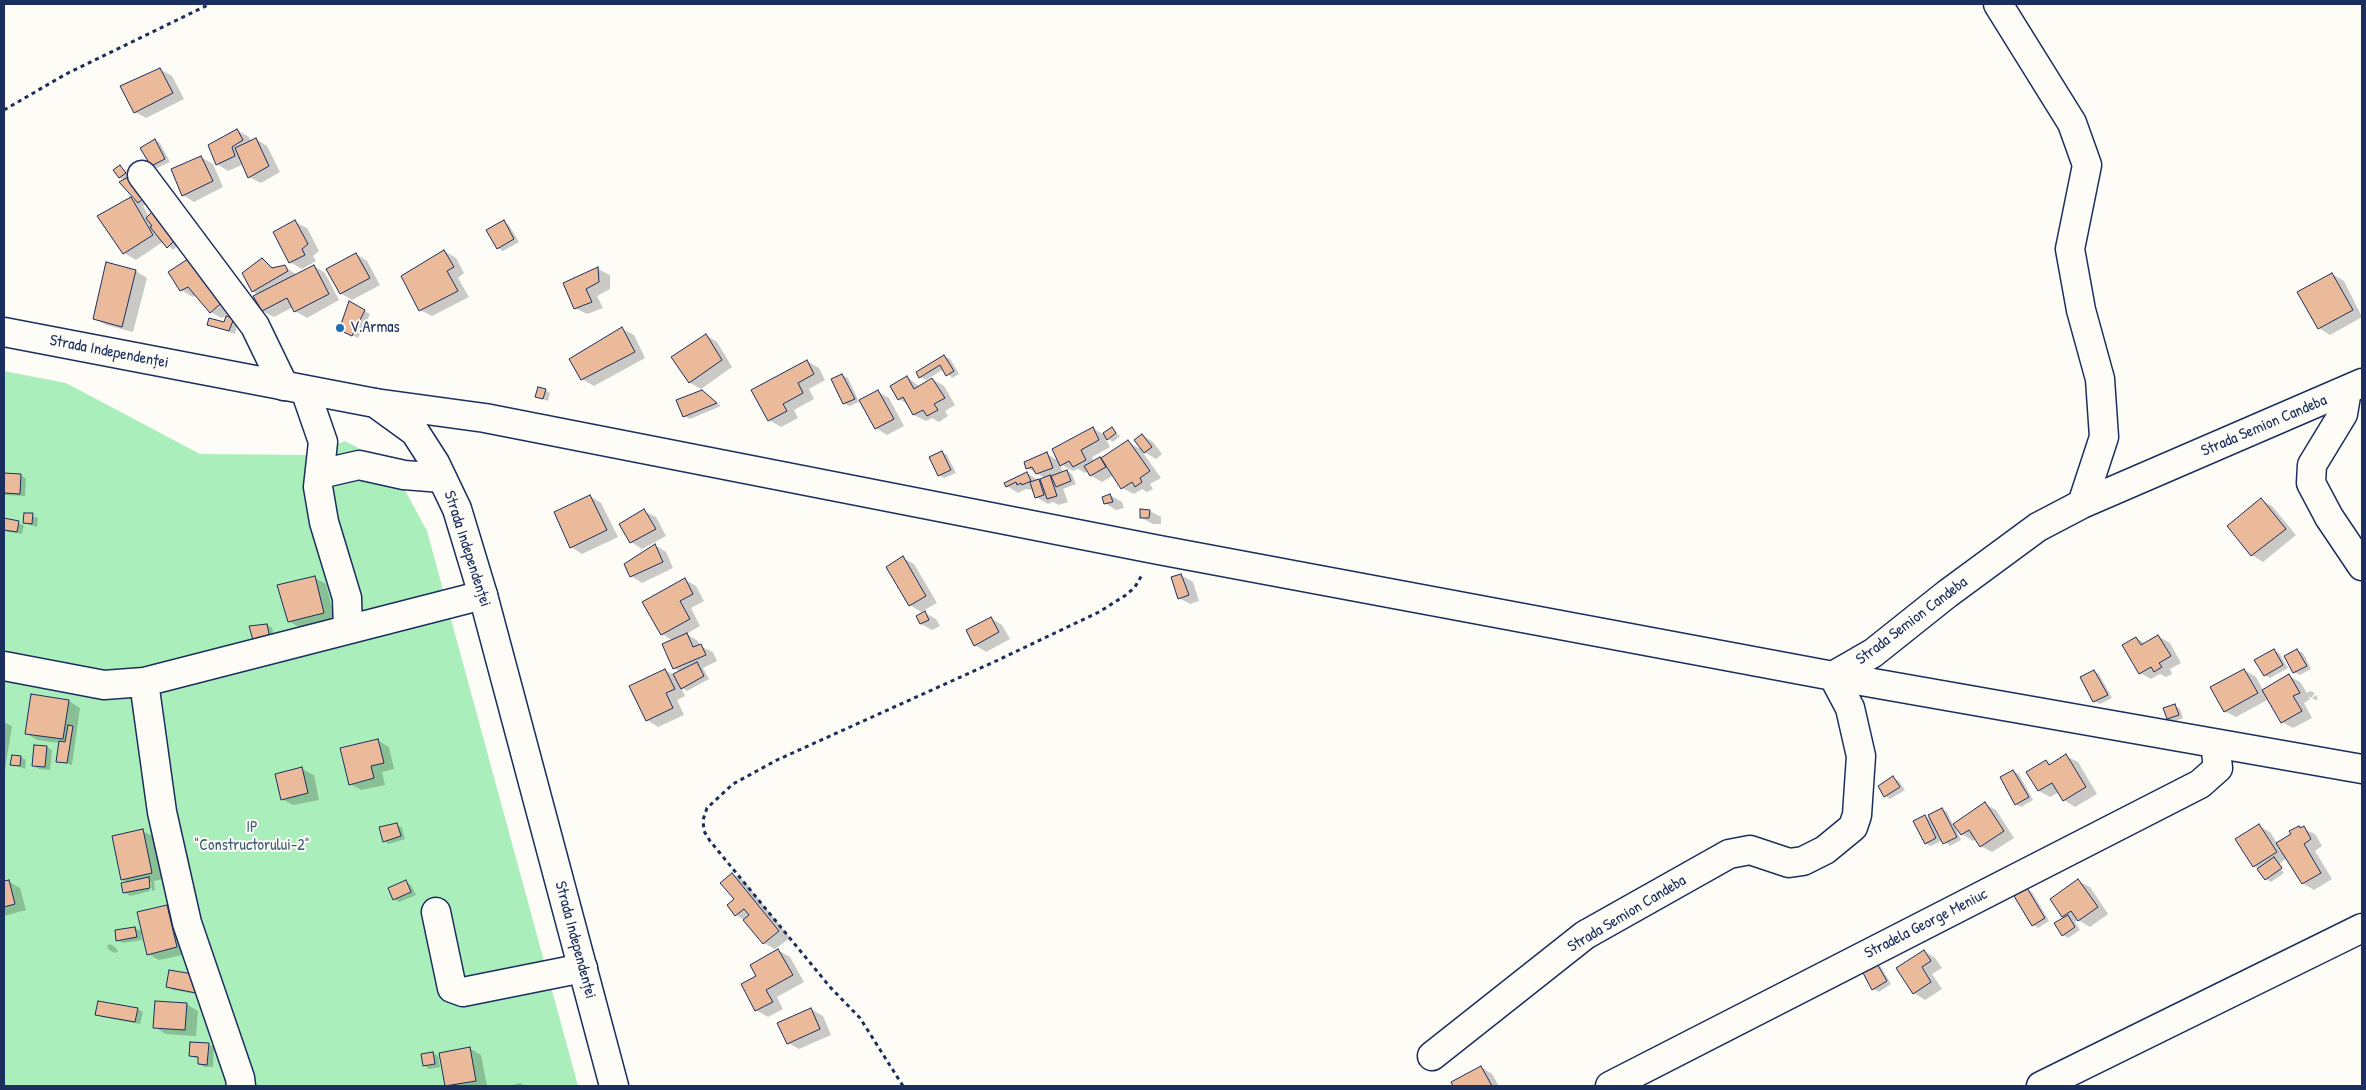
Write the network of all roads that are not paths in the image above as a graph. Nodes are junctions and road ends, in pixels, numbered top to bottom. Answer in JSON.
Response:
{"nodes":[{"id":1,"x":1998,"y":4,"type":"edge"},
{"id":2,"x":142,"y":175,"type":"dead end"},
{"id":3,"x":4,"y":332,"type":"edge"},
{"id":4,"x":2354,"y":387,"type":"edge"},
{"id":5,"x":294,"y":388,"type":"junction"},
{"id":6,"x":375,"y":403,"type":"junction"},
{"id":7,"x":320,"y":474,"type":"junction"},
{"id":8,"x":442,"y":478,"type":"junction"},
{"id":9,"x":2082,"y":504,"type":"junction"},
{"id":10,"x":2362,"y":566,"type":"edge"},
{"id":11,"x":483,"y":595,"type":"junction"},
{"id":12,"x":348,"y":630,"type":"junction"},
{"id":13,"x":4,"y":666,"type":"edge"},
{"id":14,"x":1833,"y":676,"type":"junction"},
{"id":15,"x":144,"y":682,"type":"junction"},
{"id":16,"x":2215,"y":744,"type":"junction"},
{"id":17,"x":2362,"y":769,"type":"edge"},
{"id":18,"x":436,"y":912,"type":"dead end"},
{"id":19,"x":2362,"y":928,"type":"edge"},
{"id":20,"x":583,"y":968,"type":"junction"},
{"id":21,"x":1432,"y":1056,"type":"dead end"},
{"id":22,"x":241,"y":1086,"type":"edge"},
{"id":23,"x":614,"y":1086,"type":"edge"},
{"id":24,"x":1610,"y":1086,"type":"edge"},
{"id":25,"x":2041,"y":1086,"type":"edge"}],
"edges":[{"from":1,"to":9,"type":"street"},
{"from":2,"to":5,"type":"street"},
{"from":3,"to":5,"type":"street","name":"Strada Independenței"},
{"from":4,"to":9,"type":"street","name":"Strada Semion Candeba"},
{"from":4,"to":10,"type":"street"},
{"from":5,"to":6,"type":"street","name":"Strada Independenței"},
{"from":5,"to":7,"type":"street"},
{"from":6,"to":8,"type":"street","name":"Strada Independenței"},
{"from":6,"to":14,"type":"street"},
{"from":7,"to":8,"type":"street"},
{"from":7,"to":12,"type":"street"},
{"from":8,"to":11,"type":"street","name":"Strada Independenței"},
{"from":9,"to":14,"type":"street","name":"Strada Semion Candeba"},
{"from":11,"to":12,"type":"street"},
{"from":11,"to":20,"type":"street","name":"Strada Independenței"},
{"from":12,"to":15,"type":"street"},
{"from":13,"to":15,"type":"street"},
{"from":14,"to":16,"type":"street"},
{"from":14,"to":21,"type":"street","name":"Strada Semion Candeba"},
{"from":15,"to":22,"type":"street"},
{"from":16,"to":17,"type":"street"},
{"from":16,"to":24,"type":"street","name":"Stradela George Meniuc"},
{"from":18,"to":20,"type":"street"},
{"from":19,"to":25,"type":"street"},
{"from":20,"to":23,"type":"street","name":"Strada Independenței"}]}
